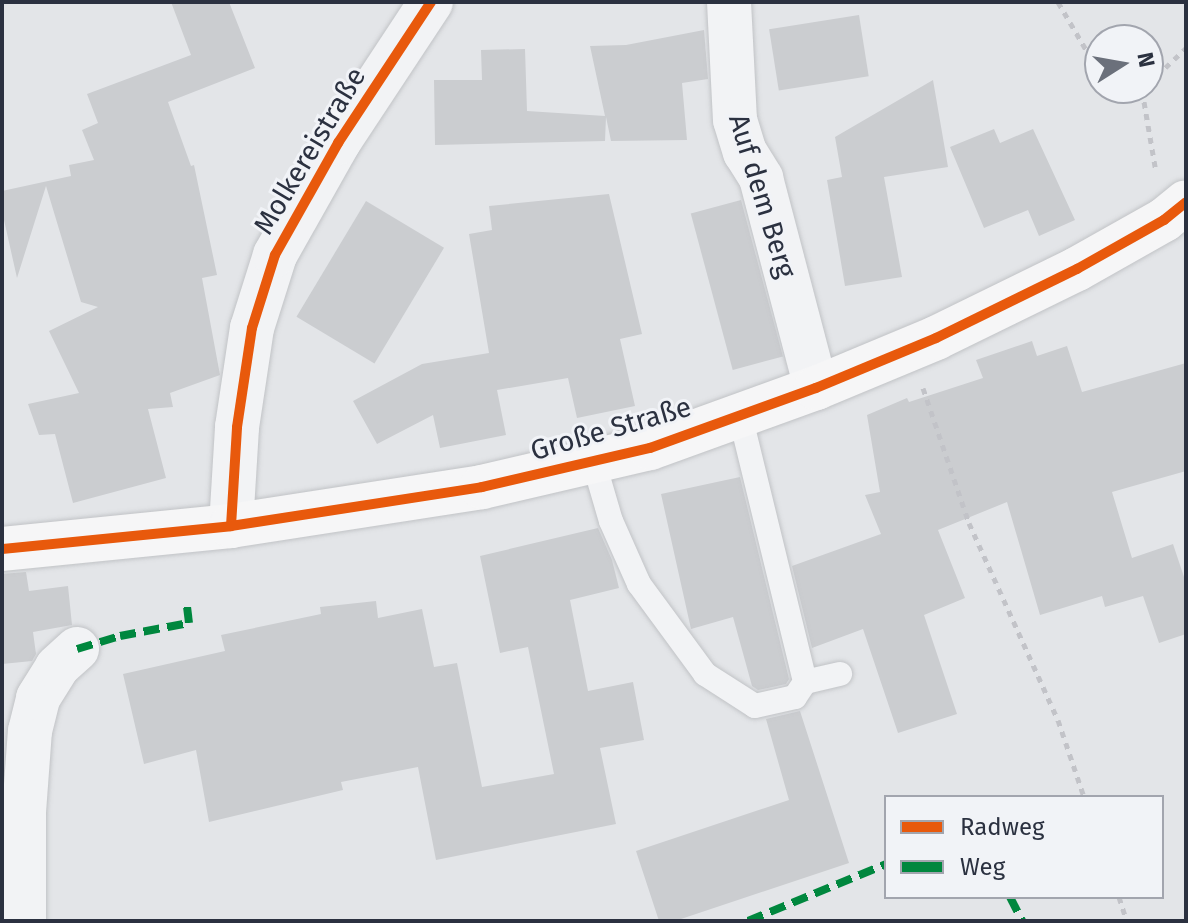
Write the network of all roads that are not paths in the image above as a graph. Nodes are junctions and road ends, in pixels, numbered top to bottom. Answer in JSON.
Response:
{"nodes":[{"id":1,"x":431,"y":2,"type":"edge"},
{"id":2,"x":729,"y":2,"type":"edge"},
{"id":3,"x":1175,"y":211,"type":"edge"},
{"id":4,"x":816,"y":388,"type":"junction"},
{"id":5,"x":740,"y":415,"type":"junction"},
{"id":6,"x":594,"y":463,"type":"junction"},
{"id":7,"x":231,"y":526,"type":"junction"},
{"id":8,"x":2,"y":549,"type":"edge"},
{"id":9,"x":77,"y":649,"type":"dead end"},
{"id":10,"x":840,"y":674,"type":"dead end"},
{"id":11,"x":805,"y":682,"type":"junction"},
{"id":12,"x":24,"y":921,"type":"edge"}],
"edges":[{"from":1,"to":7,"type":"street","name":"Molkereistraße"},
{"from":2,"to":4,"type":"street","name":"Auf dem Berg"},
{"from":3,"to":4,"type":"main road","name":"Große Straße"},
{"from":4,"to":5,"type":"main road","name":"Große Straße"},
{"from":5,"to":6,"type":"main road","name":"Große Straße"},
{"from":5,"to":11,"type":"lane"},
{"from":6,"to":7,"type":"main road","name":"Große Straße"},
{"from":6,"to":11,"type":"lane"},
{"from":7,"to":8,"type":"main road","name":"Große Straße"},
{"from":9,"to":12,"type":"street"},
{"from":10,"to":11,"type":"lane"}]}
